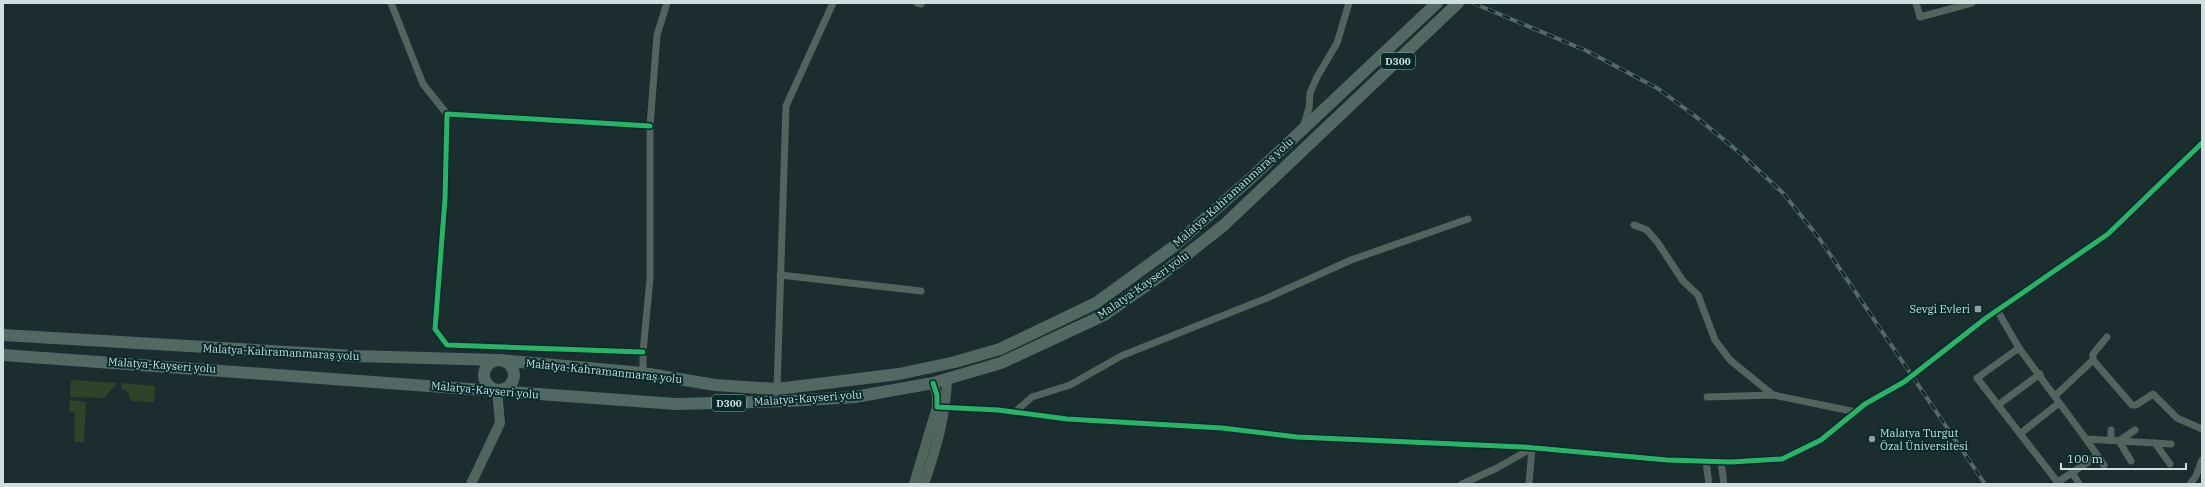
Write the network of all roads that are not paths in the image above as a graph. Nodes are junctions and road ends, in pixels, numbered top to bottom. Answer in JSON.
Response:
{"nodes":[{"id":1,"x":391,"y":3,"type":"edge"},
{"id":2,"x":667,"y":3,"type":"edge"},
{"id":3,"x":834,"y":3,"type":"edge"},
{"id":4,"x":1349,"y":3,"type":"edge"},
{"id":5,"x":1437,"y":3,"type":"edge"},
{"id":6,"x":1458,"y":3,"type":"edge"},
{"id":7,"x":1916,"y":3,"type":"edge"},
{"id":8,"x":1972,"y":3,"type":"edge"},
{"id":9,"x":446,"y":114,"type":"junction"},
{"id":10,"x":650,"y":126,"type":"junction"},
{"id":11,"x":1302,"y":129,"type":"junction"},
{"id":12,"x":2202,"y":143,"type":"edge"},
{"id":13,"x":1468,"y":219,"type":"dead end"},
{"id":14,"x":1634,"y":225,"type":"dead end"},
{"id":15,"x":780,"y":275,"type":"junction"},
{"id":16,"x":921,"y":291,"type":"dead end"},
{"id":17,"x":1997,"y":310,"type":"junction"},
{"id":18,"x":3,"y":335,"type":"edge"},
{"id":19,"x":2107,"y":337,"type":"dead end"},
{"id":20,"x":2019,"y":348,"type":"junction"},
{"id":21,"x":643,"y":352,"type":"junction"},
{"id":22,"x":3,"y":355,"type":"edge"},
{"id":23,"x":498,"y":360,"type":"junction"},
{"id":24,"x":2093,"y":360,"type":"junction"},
{"id":25,"x":643,"y":373,"type":"junction"},
{"id":26,"x":2040,"y":374,"type":"junction"},
{"id":27,"x":947,"y":379,"type":"junction"},
{"id":28,"x":933,"y":383,"type":"junction"},
{"id":29,"x":777,"y":389,"type":"junction"},
{"id":30,"x":497,"y":390,"type":"junction"},
{"id":31,"x":1773,"y":394,"type":"junction"},
{"id":32,"x":2056,"y":395,"type":"junction"},
{"id":33,"x":1707,"y":397,"type":"dead end"},
{"id":34,"x":2060,"y":403,"type":"junction"},
{"id":35,"x":1998,"y":405,"type":"junction"},
{"id":36,"x":941,"y":407,"type":"junction"},
{"id":37,"x":1015,"y":412,"type":"junction"},
{"id":38,"x":1856,"y":412,"type":"junction"},
{"id":39,"x":2202,"y":429,"type":"edge"},
{"id":40,"x":2111,"y":430,"type":"dead end"},
{"id":41,"x":2135,"y":430,"type":"dead end"},
{"id":42,"x":2020,"y":433,"type":"junction"},
{"id":43,"x":2086,"y":439,"type":"junction"},
{"id":44,"x":2111,"y":440,"type":"junction"},
{"id":45,"x":2119,"y":441,"type":"junction"},
{"id":46,"x":2155,"y":443,"type":"junction"},
{"id":47,"x":2170,"y":444,"type":"dead end"},
{"id":48,"x":1532,"y":448,"type":"junction"},
{"id":49,"x":2097,"y":456,"type":"junction"},
{"id":50,"x":2202,"y":460,"type":"edge"},
{"id":51,"x":2131,"y":461,"type":"dead end"},
{"id":52,"x":1706,"y":462,"type":"junction"},
{"id":53,"x":1722,"y":462,"type":"junction"},
{"id":54,"x":2104,"y":464,"type":"dead end"},
{"id":55,"x":2170,"y":464,"type":"dead end"},
{"id":56,"x":2072,"y":472,"type":"junction"},
{"id":57,"x":2059,"y":483,"type":"edge"},
{"id":58,"x":471,"y":484,"type":"edge"},
{"id":59,"x":914,"y":484,"type":"edge"},
{"id":60,"x":924,"y":484,"type":"edge"},
{"id":61,"x":1462,"y":484,"type":"edge"},
{"id":62,"x":1529,"y":484,"type":"edge"},
{"id":63,"x":1709,"y":484,"type":"edge"},
{"id":64,"x":1724,"y":484,"type":"edge"},
{"id":65,"x":2079,"y":484,"type":"edge"},
{"id":66,"x":2190,"y":484,"type":"edge"}],
"edges":[{"from":1,"to":9,"type":"street"},
{"from":2,"to":10,"type":"street"},
{"from":3,"to":15,"type":"street"},
{"from":4,"to":11,"type":"street"},
{"from":5,"to":11,"type":"highway","name":"Malatya-Kahramanmaraş yolu","number":"D300"},
{"from":6,"to":27,"type":"highway","name":"Malatya-Kayseri yolu","number":"D300"},
{"from":7,"to":8,"type":"street"},
{"from":9,"to":10,"type":"street"},
{"from":9,"to":21,"type":"street"},
{"from":10,"to":21,"type":"street"},
{"from":11,"to":29,"type":"highway","name":"Malatya-Kahramanmaraş yolu","number":"D300"},
{"from":12,"to":17,"type":"street"},
{"from":13,"to":37,"type":"street"},
{"from":14,"to":31,"type":"street"},
{"from":15,"to":16,"type":"street"},
{"from":15,"to":29,"type":"street"},
{"from":17,"to":20,"type":"street"},
{"from":17,"to":38,"type":"street"},
{"from":18,"to":23,"type":"highway","name":"Malatya-Kahramanmaraş yolu","number":"D300"},
{"from":19,"to":24,"type":"street"},
{"from":20,"to":26,"type":"street"},
{"from":20,"to":35,"type":"street"},
{"from":21,"to":25,"type":"street"},
{"from":22,"to":30,"type":"highway","name":"Malatya-Kayseri yolu","number":"D300"},
{"from":23,"to":25,"type":"highway","name":"Malatya-Kahramanmaraş yolu","number":"D300"},
{"from":23,"to":30,"type":"highway"},
{"from":23,"to":30,"type":"highway"},
{"from":24,"to":32,"type":"street"},
{"from":24,"to":39,"type":"street"},
{"from":25,"to":29,"type":"highway","name":"Malatya-Kahramanmaraş yolu","number":"D300"},
{"from":26,"to":32,"type":"street"},
{"from":26,"to":35,"type":"street"},
{"from":27,"to":28,"type":"highway","name":"Malatya-Kayseri yolu","number":"D300"},
{"from":27,"to":36,"type":"main road"},
{"from":28,"to":30,"type":"highway","name":"Malatya-Kayseri yolu","number":"D300"},
{"from":28,"to":36,"type":"main road"},
{"from":30,"to":58,"type":"main road"},
{"from":31,"to":33,"type":"street"},
{"from":31,"to":38,"type":"street"},
{"from":32,"to":34,"type":"street"},
{"from":34,"to":42,"type":"street"},
{"from":34,"to":43,"type":"street"},
{"from":35,"to":42,"type":"street"},
{"from":36,"to":37,"type":"street"},
{"from":36,"to":59,"type":"main road"},
{"from":36,"to":60,"type":"main road"},
{"from":37,"to":48,"type":"street"},
{"from":38,"to":53,"type":"street"},
{"from":40,"to":44,"type":"street"},
{"from":41,"to":45,"type":"street"},
{"from":42,"to":57,"type":"street"},
{"from":43,"to":44,"type":"street"},
{"from":43,"to":49,"type":"street"},
{"from":44,"to":45,"type":"street"},
{"from":45,"to":46,"type":"street"},
{"from":45,"to":51,"type":"street"},
{"from":46,"to":47,"type":"street"},
{"from":46,"to":55,"type":"street"},
{"from":48,"to":52,"type":"street"},
{"from":48,"to":61,"type":"street"},
{"from":48,"to":62,"type":"street"},
{"from":49,"to":54,"type":"street"},
{"from":49,"to":56,"type":"street"},
{"from":50,"to":66,"type":"street"},
{"from":52,"to":53,"type":"street"},
{"from":52,"to":63,"type":"street"},
{"from":53,"to":64,"type":"street"},
{"from":56,"to":57,"type":"street"},
{"from":56,"to":65,"type":"street"}]}
